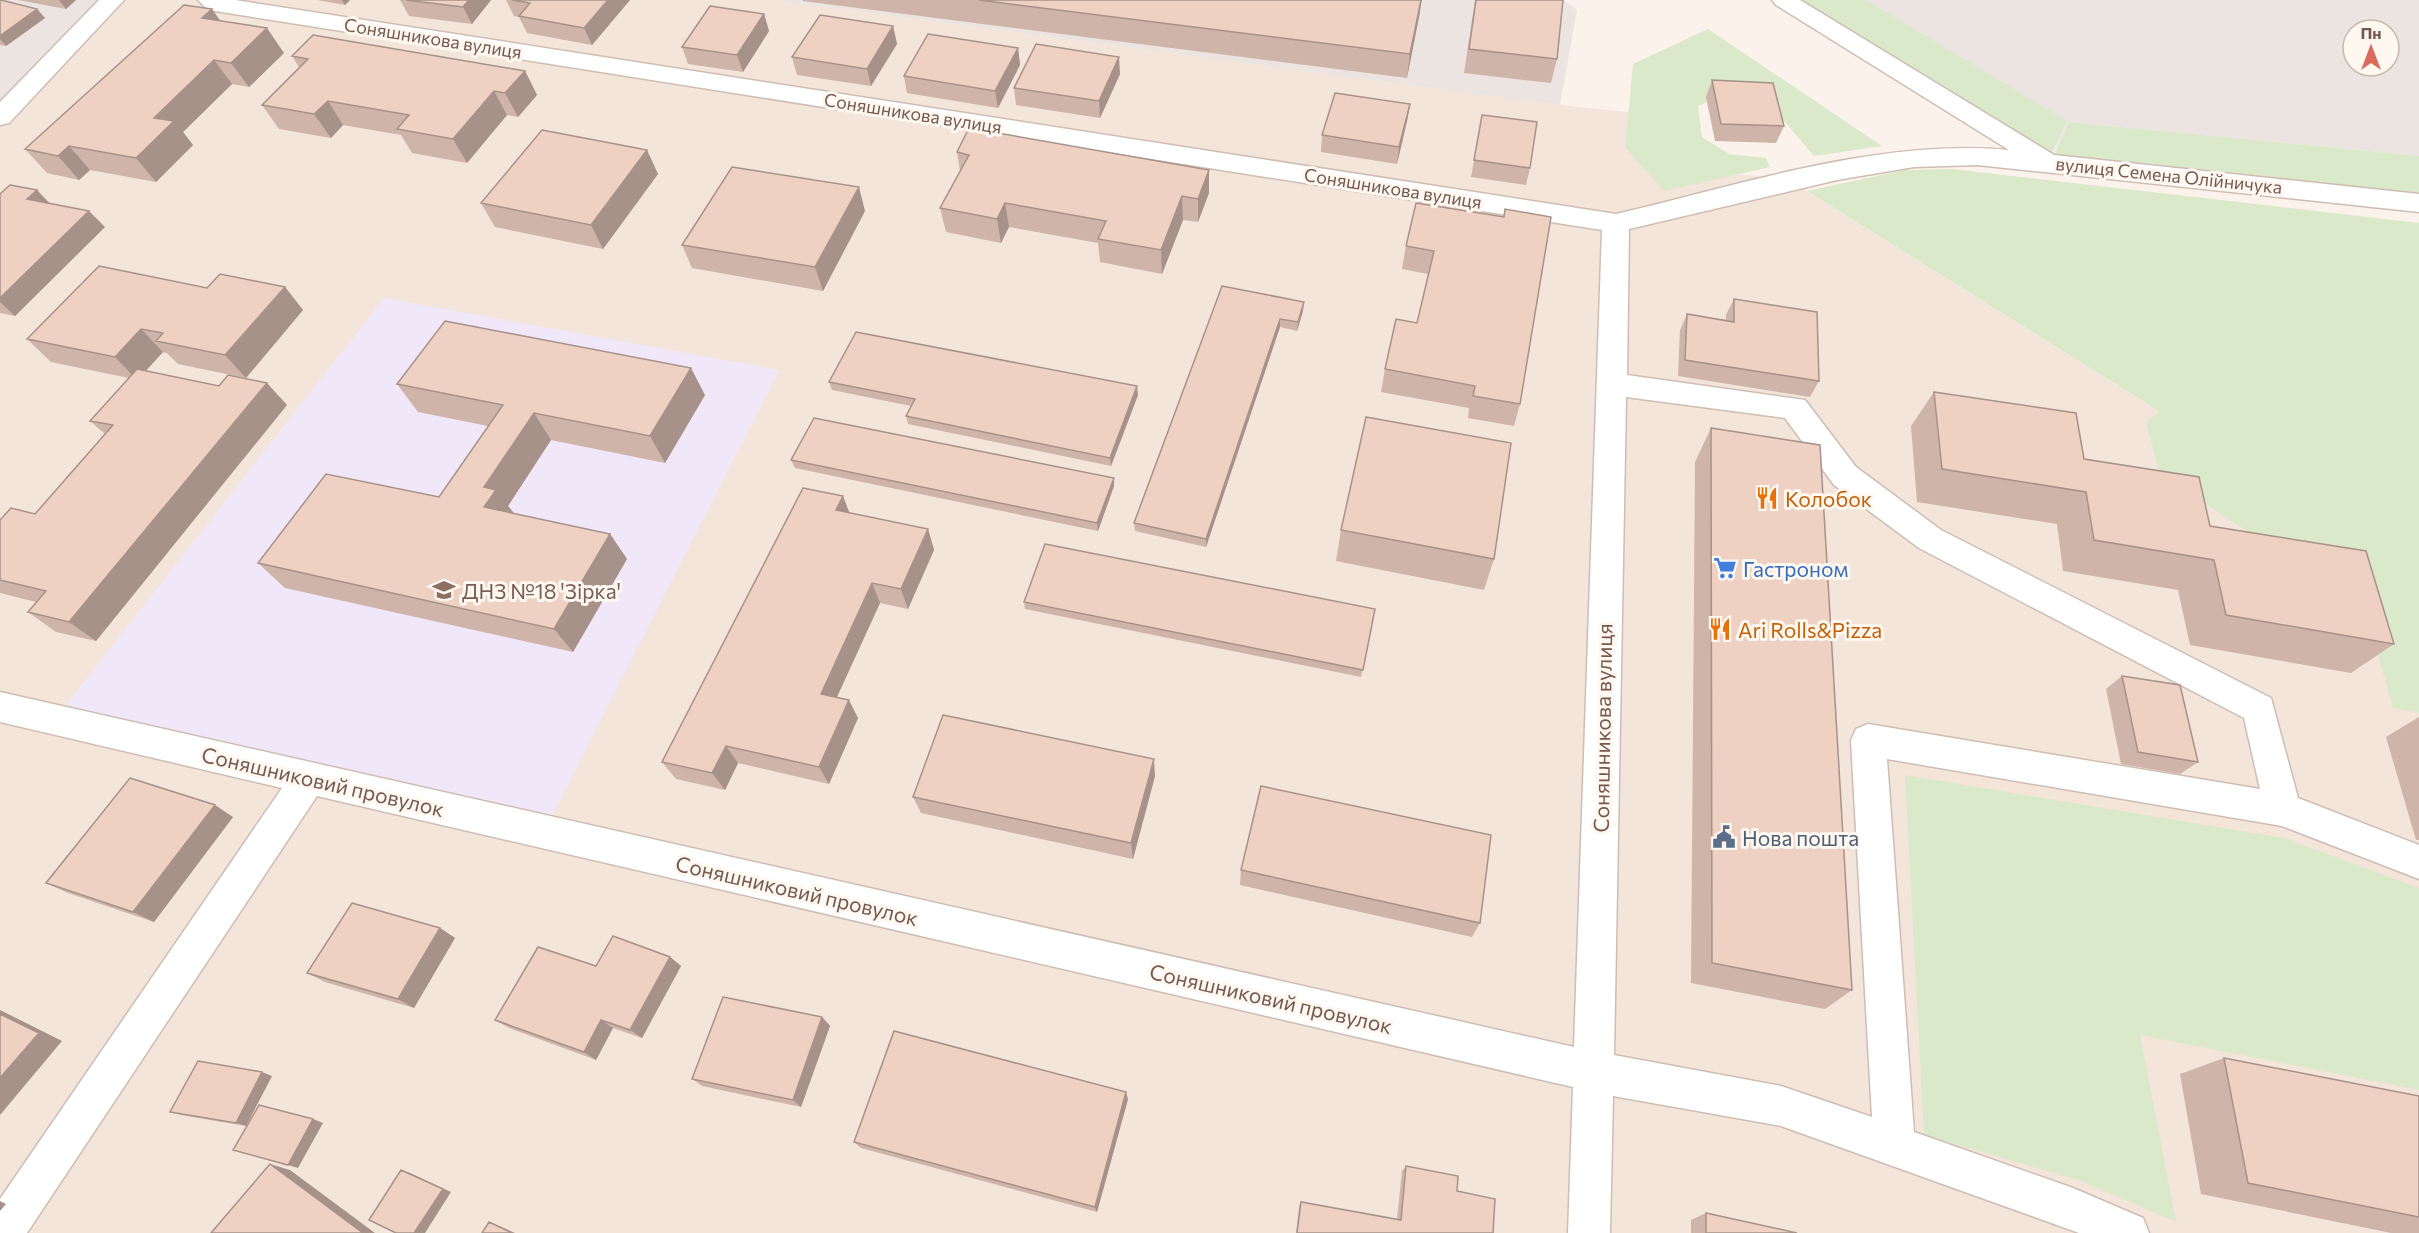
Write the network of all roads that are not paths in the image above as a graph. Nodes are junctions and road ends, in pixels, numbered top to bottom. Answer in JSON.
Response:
{"nodes":[{"id":1,"x":112,"y":0,"type":"edge"},
{"id":2,"x":210,"y":0,"type":"edge"},
{"id":3,"x":1784,"y":0,"type":"edge"},
{"id":4,"x":0,"y":117,"type":"edge"},
{"id":5,"x":2048,"y":163,"type":"junction"},
{"id":6,"x":2419,"y":203,"type":"edge"},
{"id":7,"x":1616,"y":223,"type":"junction"},
{"id":8,"x":1611,"y":384,"type":"junction"},
{"id":9,"x":0,"y":707,"type":"edge"},
{"id":10,"x":309,"y":778,"type":"junction"},
{"id":11,"x":2283,"y":808,"type":"junction"},
{"id":12,"x":2419,"y":862,"type":"edge"},
{"id":13,"x":1594,"y":1072,"type":"junction"},
{"id":14,"x":1894,"y":1147,"type":"junction"},
{"id":15,"x":2,"y":1233,"type":"edge"},
{"id":16,"x":1589,"y":1233,"type":"edge"},
{"id":17,"x":2128,"y":1233,"type":"edge"}],
"edges":[{"from":1,"to":4,"type":"street"},
{"from":2,"to":7,"type":"street","name":"Соняшникова вулиця"},
{"from":3,"to":5,"type":"street","name":"вулиця Семена Олійничука"},
{"from":5,"to":6,"type":"street","name":"вулиця Семена Олійничука"},
{"from":5,"to":7,"type":"street","name":"Соняшникова вулиця"},
{"from":7,"to":8,"type":"street","name":"Соняшникова вулиця"},
{"from":8,"to":11,"type":"street"},
{"from":8,"to":13,"type":"street","name":"Соняшникова вулиця"},
{"from":9,"to":10,"type":"street","name":"Соняшниковий провулок"},
{"from":10,"to":13,"type":"street","name":"Соняшниковий провулок"},
{"from":10,"to":15,"type":"street"},
{"from":11,"to":12,"type":"street"},
{"from":11,"to":14,"type":"street"},
{"from":13,"to":14,"type":"street","name":"Соняшниковий провулок"},
{"from":13,"to":16,"type":"street","name":"Соняшникова вулиця"},
{"from":14,"to":17,"type":"street","name":"Соняшниковий провулок"}]}
